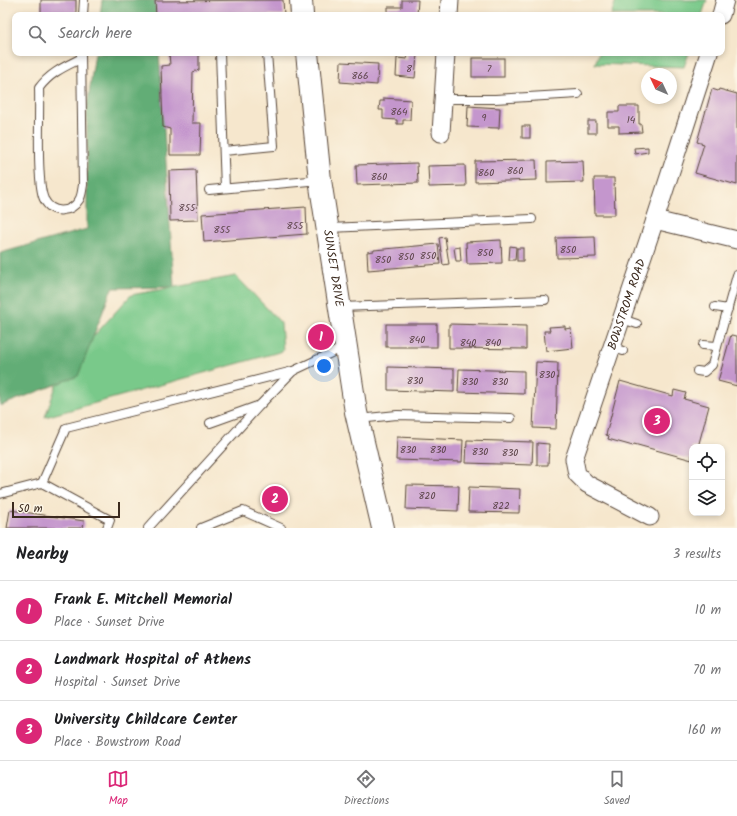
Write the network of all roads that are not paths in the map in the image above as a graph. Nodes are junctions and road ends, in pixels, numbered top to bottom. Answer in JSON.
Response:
{"nodes":[{"id":1,"x":84,"y":0,"type":"edge"},
{"id":2,"x":301,"y":0,"type":"edge"},
{"id":3,"x":450,"y":0,"type":"edge"},
{"id":4,"x":726,"y":0,"type":"edge"},
{"id":5,"x":83,"y":12,"type":"edge"},
{"id":6,"x":302,"y":12,"type":"edge"},
{"id":7,"x":449,"y":12,"type":"edge"},
{"id":8,"x":722,"y":12,"type":"edge"},
{"id":9,"x":80,"y":56,"type":"edge"},
{"id":10,"x":220,"y":56,"type":"edge"},
{"id":11,"x":266,"y":56,"type":"edge"},
{"id":12,"x":307,"y":56,"type":"edge"},
{"id":13,"x":446,"y":56,"type":"edge"},
{"id":14,"x":708,"y":56,"type":"edge"},
{"id":15,"x":578,"y":94,"type":"dead end"},
{"id":16,"x":444,"y":99,"type":"junction"},
{"id":17,"x":442,"y":133,"type":"dead end"},
{"id":18,"x":224,"y":151,"type":"junction"},
{"id":19,"x":320,"y":180,"type":"junction"},
{"id":20,"x":225,"y":188,"type":"junction"},
{"id":21,"x":209,"y":190,"type":"dead end"},
{"id":22,"x":532,"y":219,"type":"dead end"},
{"id":23,"x":655,"y":220,"type":"junction"},
{"id":24,"x":328,"y":228,"type":"junction"},
{"id":25,"x":737,"y":240,"type":"edge"},
{"id":26,"x":737,"y":275,"type":"edge"},
{"id":27,"x":545,"y":300,"type":"dead end"},
{"id":28,"x":340,"y":307,"type":"junction"},
{"id":29,"x":715,"y":307,"type":"dead end"},
{"id":30,"x":728,"y":309,"type":"junction"},
{"id":31,"x":703,"y":345,"type":"dead end"},
{"id":32,"x":716,"y":346,"type":"junction"},
{"id":33,"x":346,"y":347,"type":"junction"},
{"id":34,"x":697,"y":370,"type":"dead end"},
{"id":35,"x":293,"y":371,"type":"junction"},
{"id":36,"x":260,"y":405,"type":"junction"},
{"id":37,"x":511,"y":418,"type":"dead end"},
{"id":38,"x":357,"y":419,"type":"junction"},
{"id":39,"x":210,"y":423,"type":"dead end"},
{"id":40,"x":42,"y":483,"type":"junction"},
{"id":41,"x":0,"y":494,"type":"edge"},
{"id":42,"x":650,"y":517,"type":"dead end"},
{"id":43,"x":107,"y":528,"type":"edge"},
{"id":44,"x":148,"y":528,"type":"edge"},
{"id":45,"x":201,"y":528,"type":"edge"},
{"id":46,"x":280,"y":528,"type":"edge"},
{"id":47,"x":383,"y":528,"type":"edge"}],
"edges":[{"from":1,"to":5,"type":"lane"},
{"from":2,"to":6,"type":"street"},
{"from":3,"to":7,"type":"street"},
{"from":4,"to":8,"type":"street"},
{"from":9,"to":9,"type":"lane"},
{"from":10,"to":18,"type":"lane"},
{"from":11,"to":18,"type":"lane"},
{"from":12,"to":19,"type":"street","name":"SUNSET DRIVE"},
{"from":13,"to":16,"type":"street"},
{"from":14,"to":23,"type":"street","name":"BOWSTROM ROAD"},
{"from":15,"to":16,"type":"lane"},
{"from":16,"to":17,"type":"street"},
{"from":18,"to":20,"type":"lane"},
{"from":19,"to":20,"type":"lane"},
{"from":19,"to":24,"type":"street","name":"SUNSET DRIVE"},
{"from":20,"to":21,"type":"lane"},
{"from":22,"to":24,"type":"lane"},
{"from":23,"to":25,"type":"street"},
{"from":23,"to":42,"type":"street","name":"BOWSTROM ROAD"},
{"from":24,"to":28,"type":"street","name":"SUNSET DRIVE"},
{"from":26,"to":30,"type":"lane"},
{"from":27,"to":28,"type":"lane"},
{"from":28,"to":33,"type":"street","name":"SUNSET DRIVE"},
{"from":29,"to":30,"type":"lane"},
{"from":30,"to":32,"type":"lane"},
{"from":31,"to":32,"type":"lane"},
{"from":32,"to":34,"type":"lane"},
{"from":33,"to":35,"type":"lane"},
{"from":33,"to":38,"type":"street","name":"SUNSET DRIVE"},
{"from":35,"to":36,"type":"lane"},
{"from":35,"to":40,"type":"lane"},
{"from":36,"to":39,"type":"lane"},
{"from":36,"to":44,"type":"lane"},
{"from":37,"to":38,"type":"lane"},
{"from":38,"to":47,"type":"street","name":"SUNSET DRIVE"},
{"from":40,"to":41,"type":"lane"},
{"from":40,"to":43,"type":"lane"},
{"from":45,"to":46,"type":"lane"}]}
